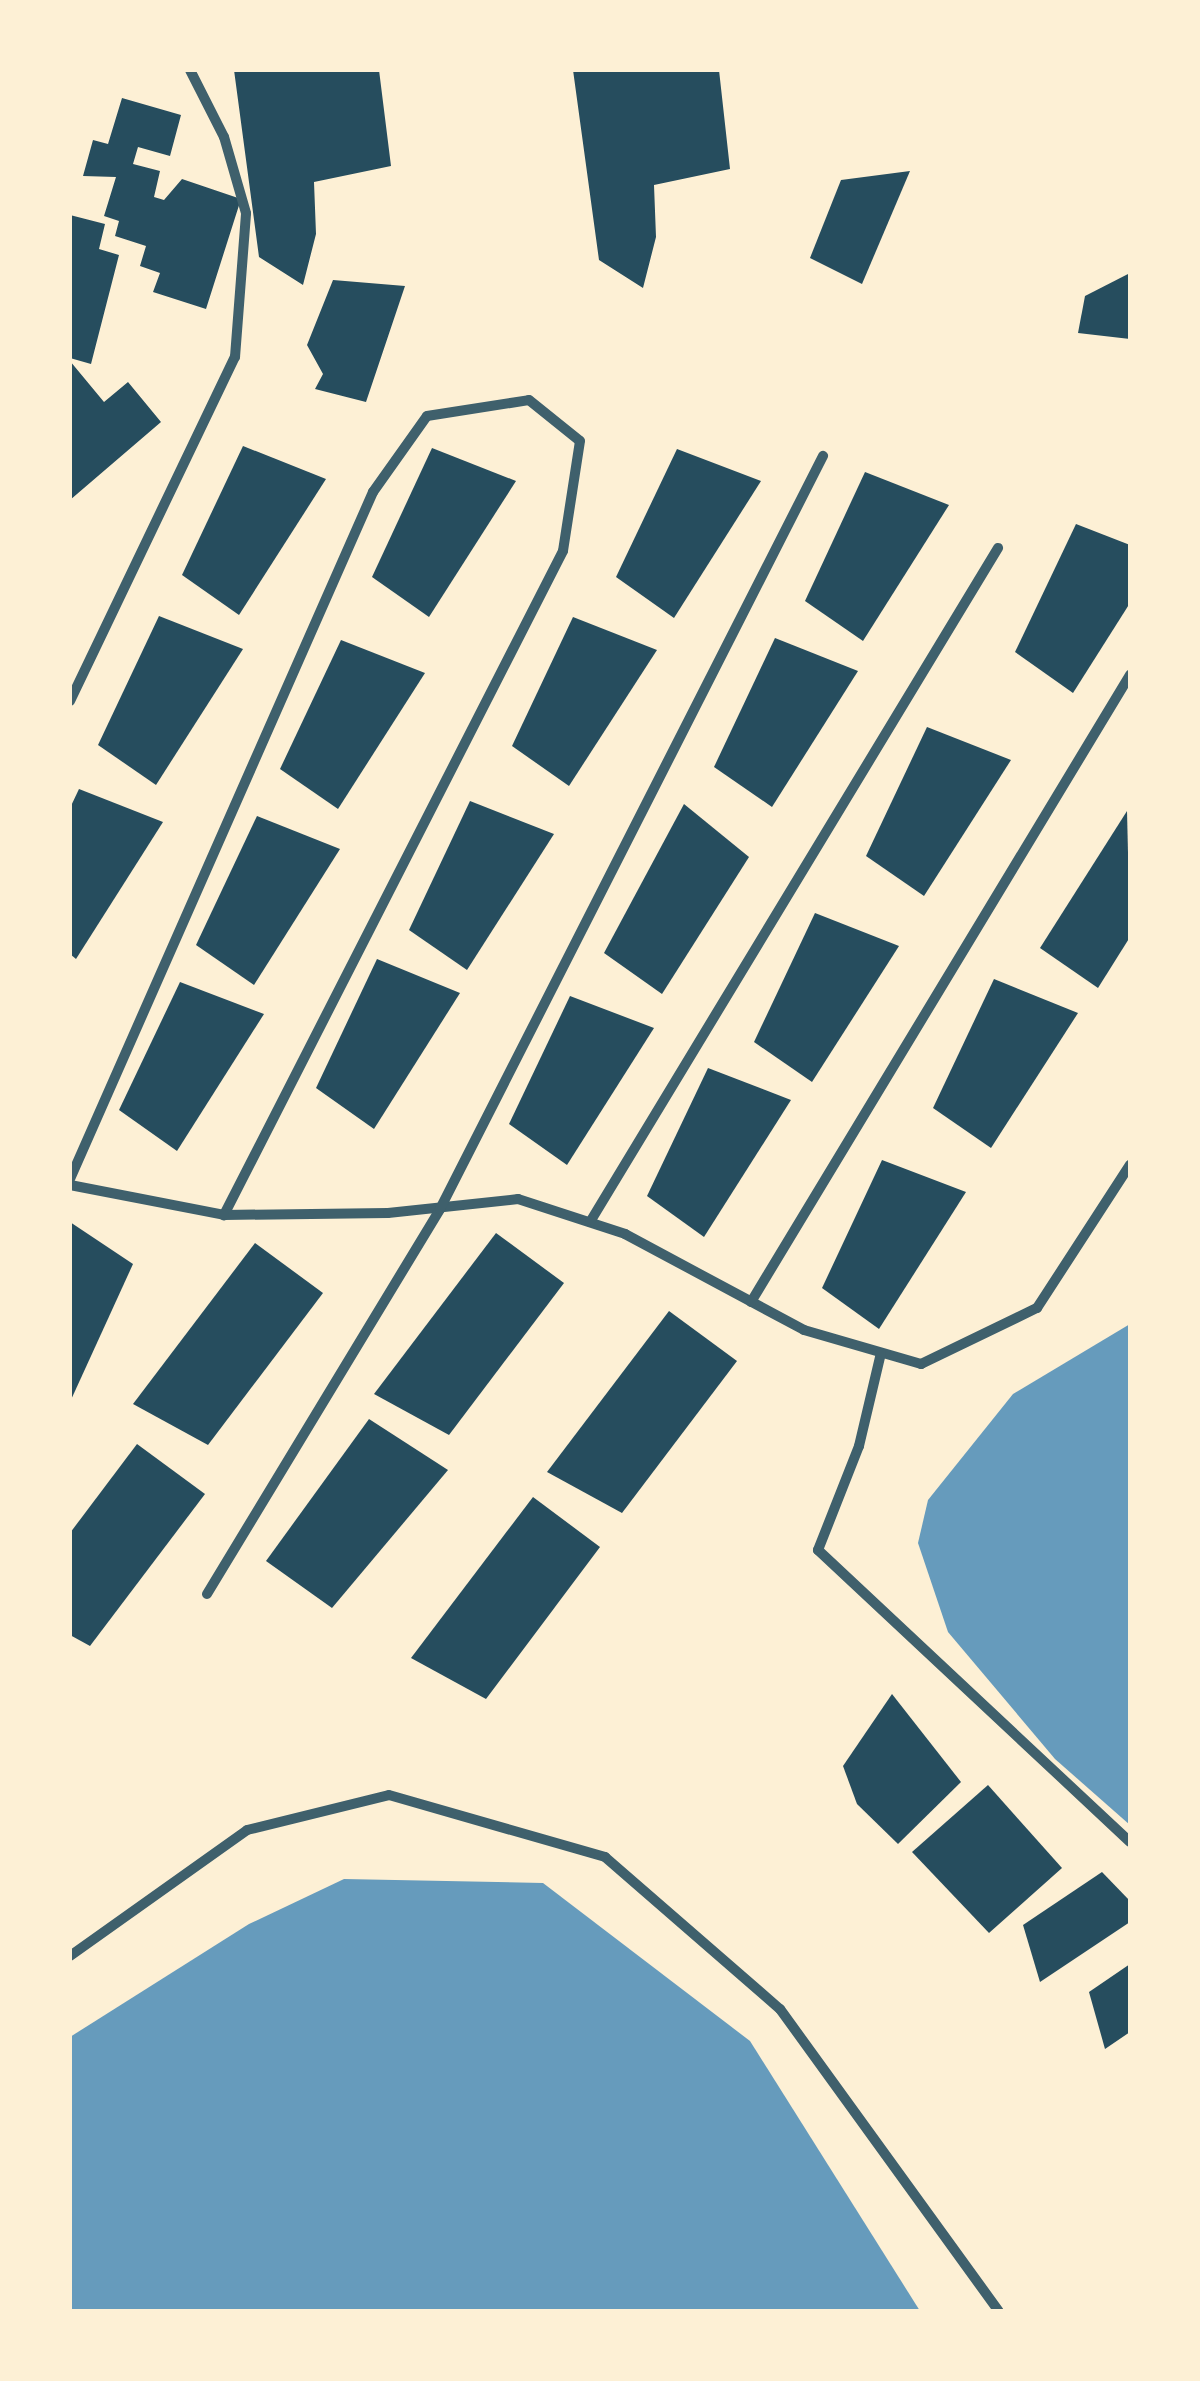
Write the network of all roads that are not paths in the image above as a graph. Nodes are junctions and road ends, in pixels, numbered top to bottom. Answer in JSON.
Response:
{"nodes":[{"id":1,"x":190,"y":70,"type":"edge"},
{"id":2,"x":823,"y":456,"type":"dead end"},
{"id":3,"x":998,"y":548,"type":"dead end"},
{"id":4,"x":1130,"y":675,"type":"edge"},
{"id":5,"x":70,"y":702,"type":"edge"},
{"id":6,"x":1130,"y":1165,"type":"edge"},
{"id":7,"x":70,"y":1182,"type":"edge"},
{"id":8,"x":440,"y":1209,"type":"junction"},
{"id":9,"x":224,"y":1216,"type":"junction"},
{"id":10,"x":590,"y":1222,"type":"junction"},
{"id":11,"x":752,"y":1302,"type":"junction"},
{"id":12,"x":882,"y":1353,"type":"junction"},
{"id":13,"x":207,"y":1594,"type":"dead end"},
{"id":14,"x":1130,"y":1842,"type":"edge"},
{"id":15,"x":70,"y":1956,"type":"edge"},
{"id":16,"x":998,"y":2311,"type":"edge"}],
"edges":[{"from":1,"to":5,"type":"street"},
{"from":2,"to":8,"type":"street"},
{"from":3,"to":10,"type":"street"},
{"from":4,"to":11,"type":"street"},
{"from":6,"to":12,"type":"street"},
{"from":7,"to":9,"type":"street"},
{"from":7,"to":9,"type":"street"},
{"from":8,"to":9,"type":"street"},
{"from":8,"to":10,"type":"street"},
{"from":8,"to":13,"type":"street"},
{"from":10,"to":11,"type":"street"},
{"from":11,"to":12,"type":"street"},
{"from":12,"to":14,"type":"street"},
{"from":15,"to":16,"type":"street"}]}
